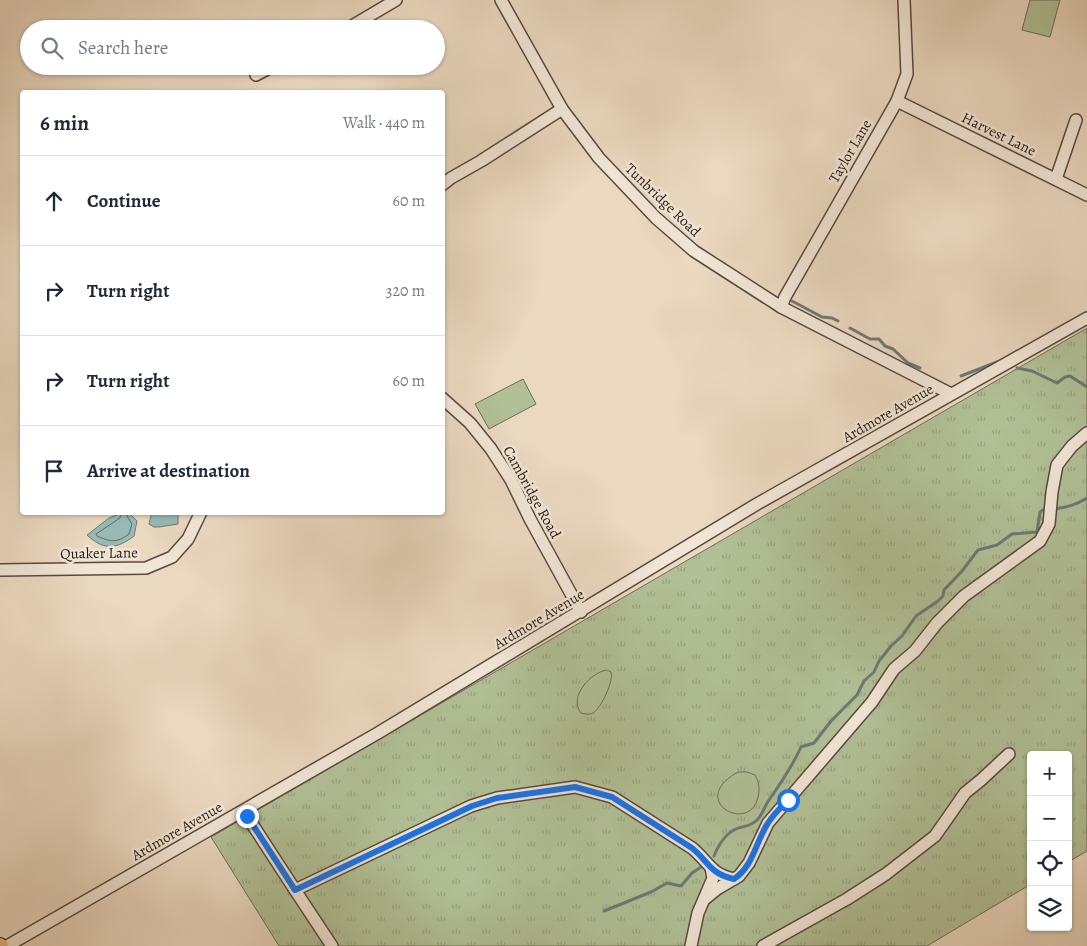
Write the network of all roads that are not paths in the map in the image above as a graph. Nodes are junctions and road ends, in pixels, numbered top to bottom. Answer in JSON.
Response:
{"nodes":[{"id":1,"x":396,"y":0,"type":"edge"},
{"id":2,"x":501,"y":0,"type":"edge"},
{"id":3,"x":904,"y":0,"type":"edge"},
{"id":4,"x":362,"y":20,"type":"edge"},
{"id":5,"x":897,"y":101,"type":"junction"},
{"id":6,"x":562,"y":108,"type":"junction"},
{"id":7,"x":1076,"y":120,"type":"dead end"},
{"id":8,"x":1056,"y":179,"type":"junction"},
{"id":9,"x":445,"y":183,"type":"edge"},
{"id":10,"x":1087,"y":195,"type":"edge"},
{"id":11,"x":781,"y":306,"type":"junction"},
{"id":12,"x":1087,"y":318,"type":"edge"},
{"id":13,"x":951,"y":394,"type":"junction"},
{"id":14,"x":445,"y":401,"type":"edge"},
{"id":15,"x":1087,"y":433,"type":"edge"},
{"id":16,"x":200,"y":515,"type":"edge"},
{"id":17,"x":0,"y":570,"type":"edge"},
{"id":18,"x":581,"y":612,"type":"junction"},
{"id":19,"x":1009,"y":754,"type":"dead end"},
{"id":20,"x":247,"y":816,"type":"dead end"},
{"id":21,"x":711,"y":868,"type":"junction"},
{"id":22,"x":734,"y":879,"type":"junction"},
{"id":23,"x":295,"y":890,"type":"junction"},
{"id":24,"x":704,"y":899,"type":"junction"},
{"id":25,"x":7,"y":946,"type":"edge"},
{"id":26,"x":332,"y":946,"type":"edge"},
{"id":27,"x":692,"y":946,"type":"edge"},
{"id":28,"x":763,"y":946,"type":"edge"}],
"edges":[{"from":1,"to":4,"type":"street"},
{"from":2,"to":6,"type":"street","name":"Tunbridge Road"},
{"from":3,"to":5,"type":"street","name":"Taylor Lane"},
{"from":5,"to":8,"type":"street","name":"Harvest Lane"},
{"from":5,"to":11,"type":"street","name":"Taylor Lane"},
{"from":6,"to":9,"type":"street"},
{"from":6,"to":11,"type":"street","name":"Tunbridge Road"},
{"from":7,"to":8,"type":"street"},
{"from":8,"to":10,"type":"street","name":"Harvest Lane"},
{"from":11,"to":13,"type":"street","name":"Tunbridge Road"},
{"from":12,"to":13,"type":"street","name":"Ardmore Avenue"},
{"from":13,"to":18,"type":"street","name":"Ardmore Avenue"},
{"from":14,"to":18,"type":"street","name":"Cambridge Road"},
{"from":15,"to":22,"type":"street"},
{"from":16,"to":17,"type":"street","name":"Quaker Lane"},
{"from":18,"to":25,"type":"street","name":"Ardmore Avenue"},
{"from":19,"to":28,"type":"street"},
{"from":20,"to":23,"type":"street"},
{"from":21,"to":22,"type":"street"},
{"from":21,"to":23,"type":"street"},
{"from":21,"to":24,"type":"street"},
{"from":22,"to":24,"type":"street"},
{"from":23,"to":26,"type":"street"},
{"from":24,"to":27,"type":"street"}]}
